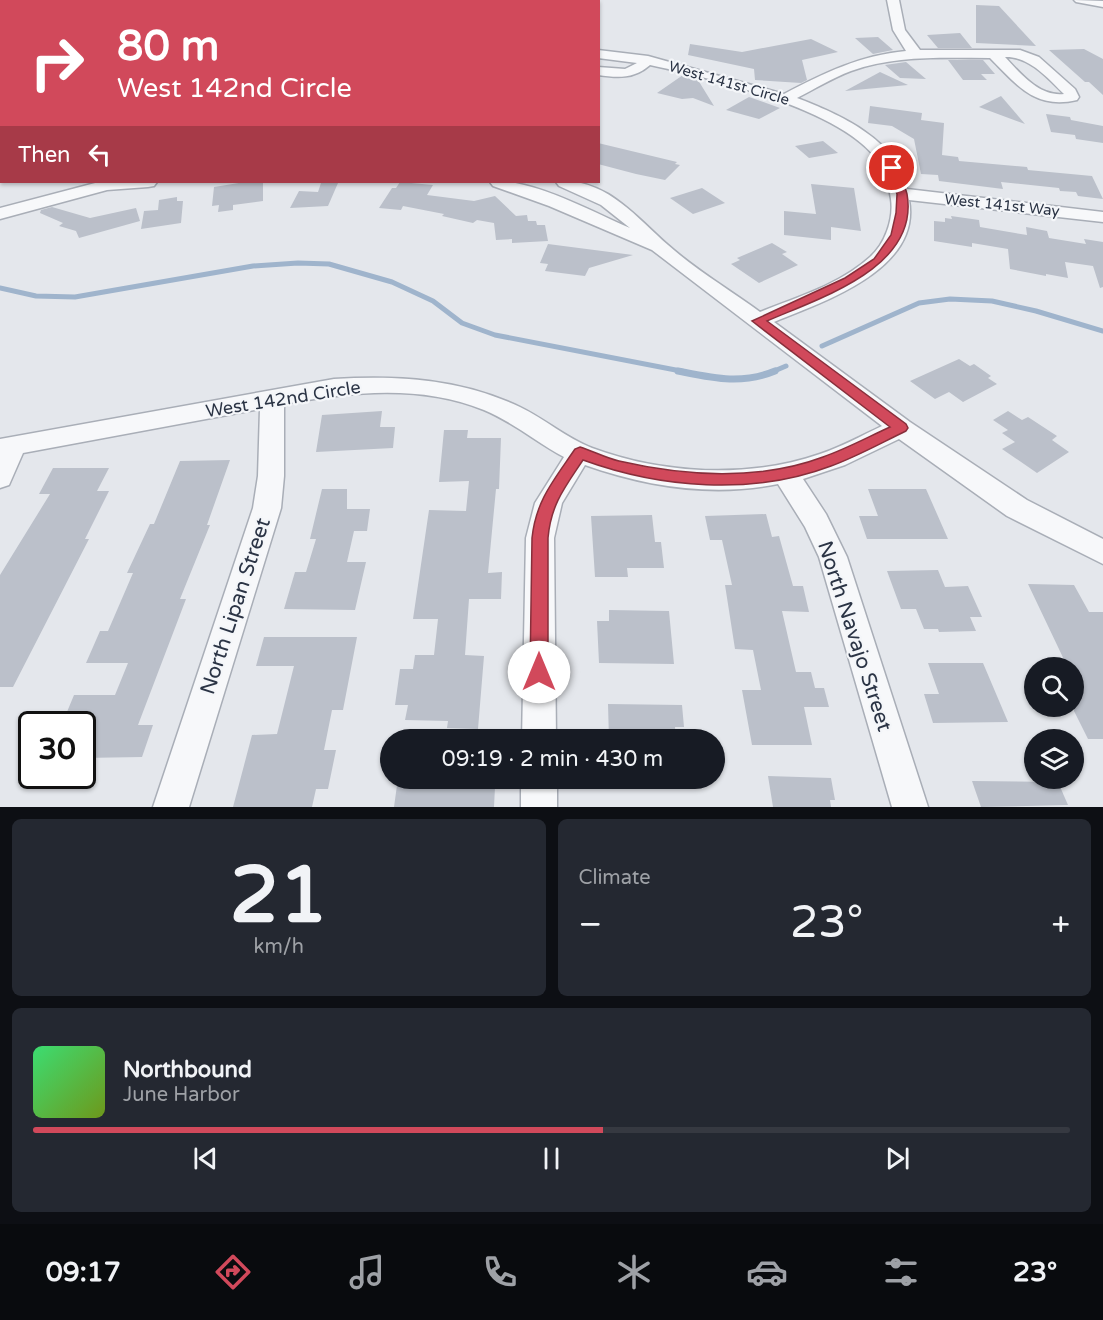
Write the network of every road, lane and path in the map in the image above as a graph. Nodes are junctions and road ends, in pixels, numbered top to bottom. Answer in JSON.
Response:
{"nodes":[{"id":1,"x":893,"y":0,"type":"edge"},
{"id":2,"x":1080,"y":0,"type":"edge"},
{"id":3,"x":1103,"y":4,"type":"edge"},
{"id":4,"x":600,"y":54,"type":"edge"},
{"id":5,"x":916,"y":54,"type":"junction"},
{"id":6,"x":994,"y":54,"type":"junction"},
{"id":7,"x":648,"y":60,"type":"junction"},
{"id":8,"x":600,"y":70,"type":"edge"},
{"id":9,"x":787,"y":98,"type":"junction"},
{"id":10,"x":44,"y":183,"type":"edge"},
{"id":11,"x":112,"y":183,"type":"edge"},
{"id":12,"x":508,"y":183,"type":"edge"},
{"id":13,"x":568,"y":183,"type":"edge"},
{"id":14,"x":902,"y":194,"type":"junction"},
{"id":15,"x":52,"y":200,"type":"junction"},
{"id":16,"x":0,"y":214,"type":"edge"},
{"id":17,"x":1103,"y":217,"type":"edge"},
{"id":18,"x":661,"y":249,"type":"junction"},
{"id":19,"x":758,"y":321,"type":"junction"},
{"id":20,"x":272,"y":399,"type":"junction"},
{"id":21,"x":901,"y":428,"type":"junction"},
{"id":22,"x":6,"y":447,"type":"edge"},
{"id":23,"x":580,"y":453,"type":"junction"},
{"id":24,"x":785,"y":473,"type":"junction"},
{"id":25,"x":0,"y":478,"type":"edge"},
{"id":26,"x":1103,"y":552,"type":"edge"},
{"id":27,"x":539,"y":729,"type":"edge"},
{"id":28,"x":539,"y":789,"type":"edge"},
{"id":29,"x":171,"y":807,"type":"edge"},
{"id":30,"x":539,"y":807,"type":"edge"},
{"id":31,"x":909,"y":807,"type":"edge"}],
"edges":[{"from":1,"to":5,"type":"street"},
{"from":2,"to":3,"type":"street"},
{"from":4,"to":7,"type":"street","name":"West 141st Circle"},
{"from":5,"to":6,"type":"street"},
{"from":5,"to":9,"type":"street"},
{"from":6,"to":6,"type":"street"},
{"from":7,"to":8,"type":"street"},
{"from":7,"to":9,"type":"street","name":"West 141st Circle"},
{"from":9,"to":14,"type":"street","name":"West 141st Circle"},
{"from":10,"to":15,"type":"street"},
{"from":11,"to":15,"type":"street"},
{"from":12,"to":18,"type":"street"},
{"from":13,"to":18,"type":"street"},
{"from":14,"to":17,"type":"street","name":"West 141st Way"},
{"from":14,"to":19,"type":"street"},
{"from":15,"to":16,"type":"street"},
{"from":18,"to":19,"type":"street"},
{"from":19,"to":21,"type":"street"},
{"from":20,"to":22,"type":"street","name":"West 142nd Circle"},
{"from":20,"to":23,"type":"street","name":"West 142nd Circle"},
{"from":20,"to":29,"type":"street","name":"North Lipan Street"},
{"from":21,"to":24,"type":"street","name":"West 142nd Circle"},
{"from":21,"to":26,"type":"street"},
{"from":22,"to":25,"type":"street"},
{"from":23,"to":24,"type":"street","name":"West 142nd Circle"},
{"from":23,"to":27,"type":"street"},
{"from":24,"to":31,"type":"street","name":"North Navajo Street"},
{"from":28,"to":30,"type":"street"}]}
